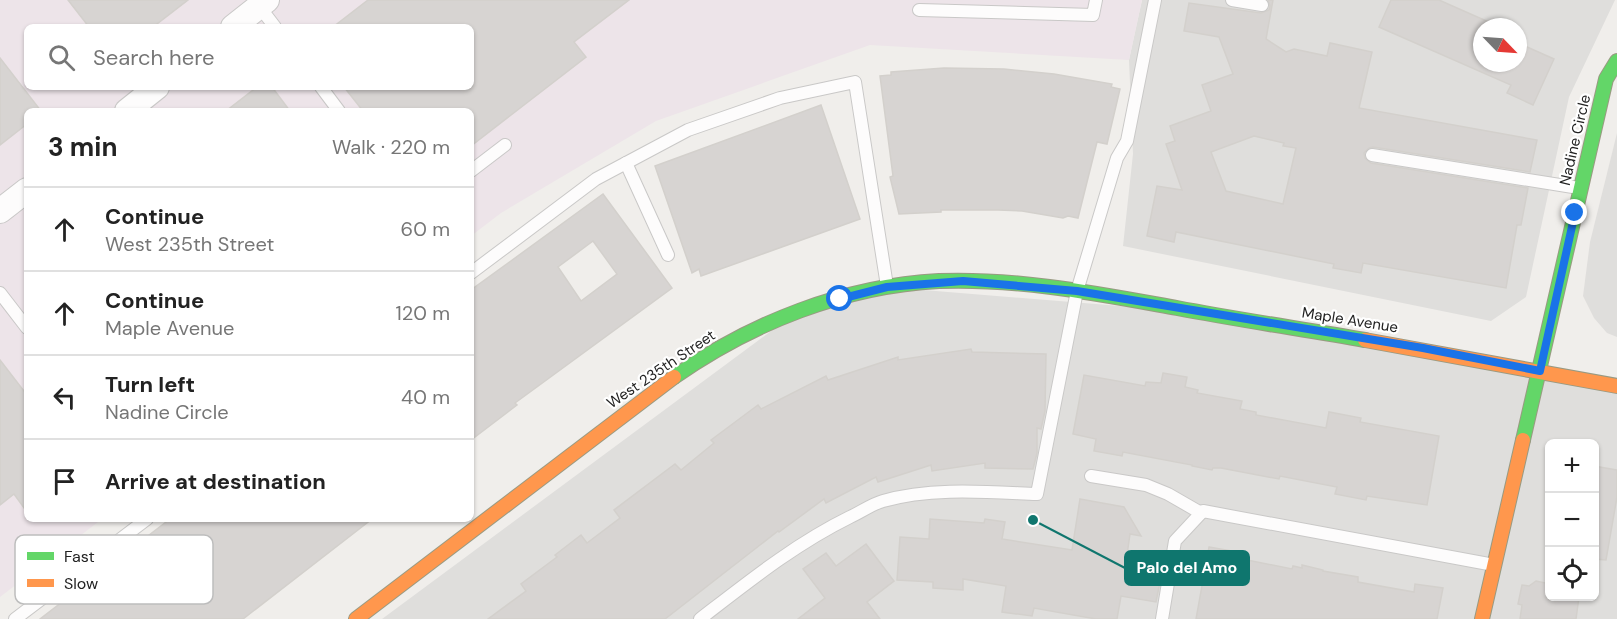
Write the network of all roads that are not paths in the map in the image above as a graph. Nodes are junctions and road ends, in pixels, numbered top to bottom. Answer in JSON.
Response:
{"nodes":[{"id":1,"x":1096,"y":0,"type":"edge"},
{"id":2,"x":1155,"y":0,"type":"edge"},
{"id":3,"x":1232,"y":0,"type":"edge"},
{"id":4,"x":263,"y":3,"type":"edge"},
{"id":5,"x":1262,"y":5,"type":"dead end"},
{"id":6,"x":919,"y":10,"type":"dead end"},
{"id":7,"x":237,"y":24,"type":"edge"},
{"id":8,"x":274,"y":24,"type":"edge"},
{"id":9,"x":1617,"y":61,"type":"edge"},
{"id":10,"x":153,"y":90,"type":"edge"},
{"id":11,"x":323,"y":90,"type":"edge"},
{"id":12,"x":131,"y":108,"type":"edge"},
{"id":13,"x":337,"y":108,"type":"edge"},
{"id":14,"x":505,"y":145,"type":"dead end"},
{"id":15,"x":1372,"y":155,"type":"dead end"},
{"id":16,"x":626,"y":163,"type":"junction"},
{"id":17,"x":474,"y":169,"type":"edge"},
{"id":18,"x":1581,"y":188,"type":"junction"},
{"id":19,"x":24,"y":192,"type":"edge"},
{"id":20,"x":0,"y":211,"type":"edge"},
{"id":21,"x":668,"y":255,"type":"dead end"},
{"id":22,"x":474,"y":271,"type":"edge"},
{"id":23,"x":887,"y":287,"type":"junction"},
{"id":24,"x":1077,"y":291,"type":"junction"},
{"id":25,"x":0,"y":292,"type":"edge"},
{"id":26,"x":24,"y":324,"type":"edge"},
{"id":27,"x":1540,"y":371,"type":"junction"},
{"id":28,"x":1617,"y":386,"type":"edge"},
{"id":29,"x":1091,"y":476,"type":"dead end"},
{"id":30,"x":1201,"y":513,"type":"junction"},
{"id":31,"x":143,"y":522,"type":"edge"},
{"id":32,"x":126,"y":535,"type":"edge"},
{"id":33,"x":1495,"y":565,"type":"junction"},
{"id":34,"x":35,"y":604,"type":"edge"},
{"id":35,"x":15,"y":619,"type":"edge"},
{"id":36,"x":356,"y":619,"type":"edge"},
{"id":37,"x":700,"y":619,"type":"edge"},
{"id":38,"x":1162,"y":619,"type":"edge"},
{"id":39,"x":1482,"y":619,"type":"edge"}],
"edges":[{"from":1,"to":6,"type":"lane"},
{"from":2,"to":24,"type":"lane"},
{"from":3,"to":5,"type":"lane"},
{"from":4,"to":7,"type":"street"},
{"from":4,"to":8,"type":"lane"},
{"from":9,"to":18,"type":"street","name":"Nadine Circle"},
{"from":10,"to":12,"type":"street"},
{"from":11,"to":13,"type":"lane"},
{"from":14,"to":17,"type":"lane"},
{"from":15,"to":18,"type":"lane"},
{"from":16,"to":21,"type":"lane"},
{"from":16,"to":22,"type":"lane"},
{"from":16,"to":23,"type":"lane"},
{"from":18,"to":27,"type":"street","name":"Nadine Circle"},
{"from":19,"to":20,"type":"street"},
{"from":23,"to":24,"type":"street","name":"West 235th Street"},
{"from":23,"to":36,"type":"street","name":"West 235th Street"},
{"from":24,"to":27,"type":"street","name":"Maple Avenue"},
{"from":24,"to":37,"type":"lane"},
{"from":25,"to":26,"type":"lane"},
{"from":27,"to":28,"type":"street","name":"Maple Avenue"},
{"from":27,"to":33,"type":"street","name":"Nadine Circle"},
{"from":29,"to":30,"type":"lane"},
{"from":30,"to":33,"type":"lane"},
{"from":30,"to":38,"type":"lane"},
{"from":31,"to":32,"type":"lane"},
{"from":33,"to":39,"type":"street","name":"Nadine Circle"},
{"from":34,"to":35,"type":"lane"}]}
